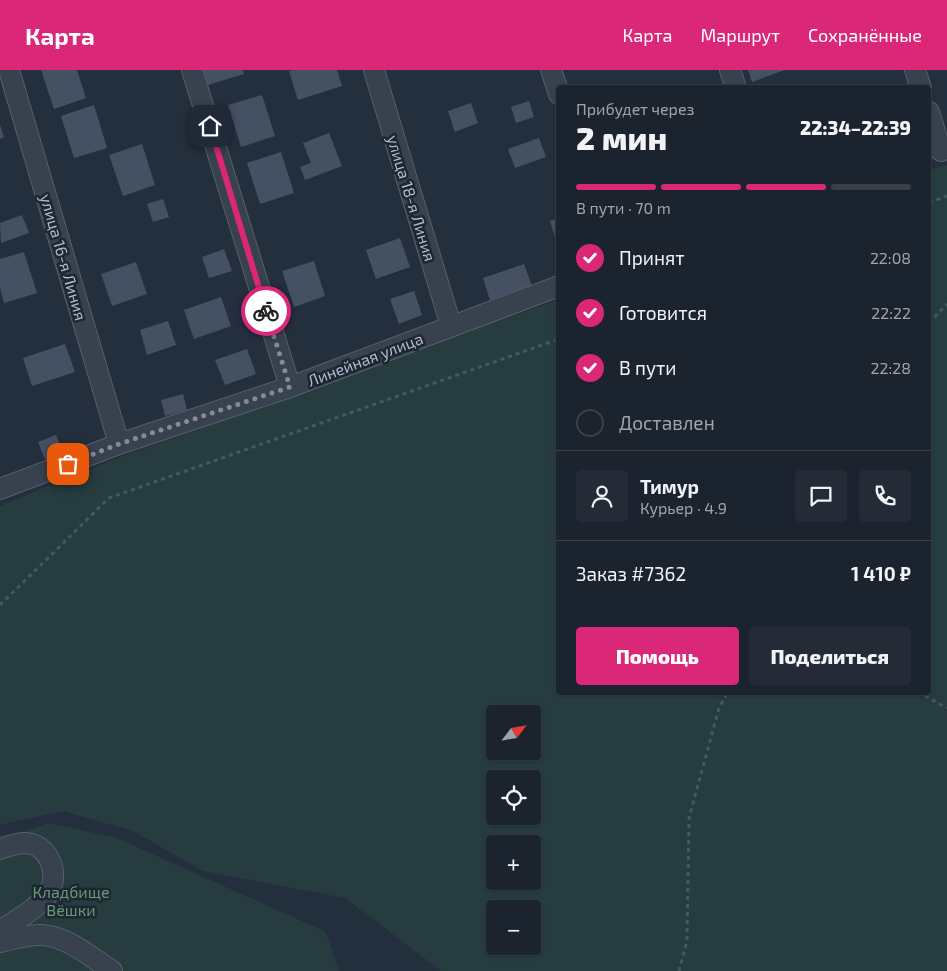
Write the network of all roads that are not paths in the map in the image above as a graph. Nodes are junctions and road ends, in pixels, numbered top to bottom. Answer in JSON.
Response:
{"nodes":[{"id":1,"x":9,"y":70,"type":"edge"},
{"id":2,"x":192,"y":70,"type":"edge"},
{"id":3,"x":374,"y":70,"type":"edge"},
{"id":4,"x":551,"y":70,"type":"edge"},
{"id":5,"x":730,"y":70,"type":"edge"},
{"id":6,"x":915,"y":70,"type":"edge"},
{"id":7,"x":556,"y":85,"type":"edge"},
{"id":8,"x":735,"y":85,"type":"edge"},
{"id":9,"x":920,"y":85,"type":"edge"},
{"id":10,"x":931,"y":120,"type":"edge"},
{"id":11,"x":939,"y":152,"type":"edge"},
{"id":12,"x":556,"y":287,"type":"edge"},
{"id":13,"x":451,"y":326,"type":"junction"},
{"id":14,"x":290,"y":387,"type":"junction"},
{"id":15,"x":119,"y":444,"type":"junction"},
{"id":16,"x":0,"y":489,"type":"edge"},
{"id":17,"x":0,"y":849,"type":"edge"},
{"id":18,"x":0,"y":932,"type":"edge"},
{"id":19,"x":0,"y":942,"type":"edge"},
{"id":20,"x":112,"y":971,"type":"edge"}],
"edges":[{"from":1,"to":15,"type":"street","name":"улица 16-я Линия"},
{"from":2,"to":14,"type":"street"},
{"from":3,"to":13,"type":"street","name":"улица 18-я Линия"},
{"from":4,"to":7,"type":"street"},
{"from":5,"to":8,"type":"street"},
{"from":6,"to":9,"type":"street"},
{"from":10,"to":11,"type":"street"},
{"from":12,"to":13,"type":"street","name":"Линейная улица"},
{"from":13,"to":14,"type":"street","name":"Линейная улица"},
{"from":14,"to":15,"type":"street","name":"Линейная улица"},
{"from":15,"to":16,"type":"street","name":"Линейная улица"},
{"from":17,"to":18,"type":"street"},
{"from":19,"to":20,"type":"street"}]}
